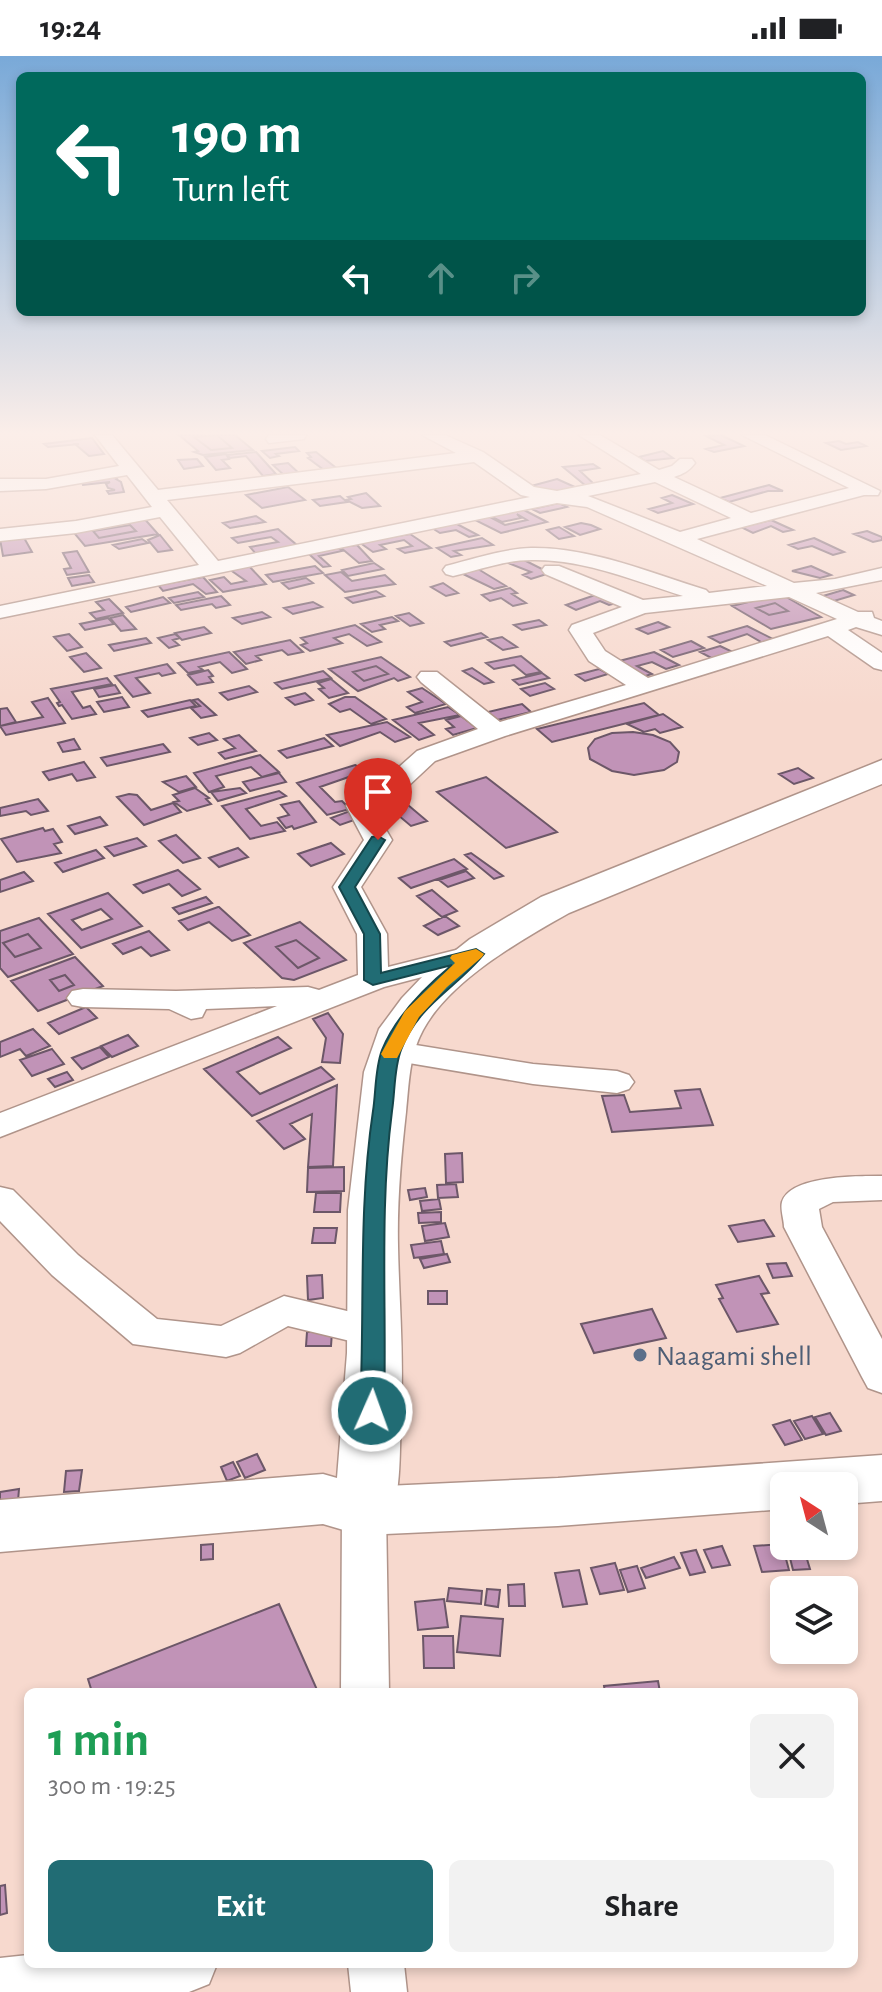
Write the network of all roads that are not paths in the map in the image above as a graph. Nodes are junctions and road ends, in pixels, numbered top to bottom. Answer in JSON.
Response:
{"nodes":[{"id":1,"x":82,"y":525,"type":"edge"},
{"id":2,"x":178,"y":525,"type":"edge"},
{"id":3,"x":417,"y":525,"type":"edge"},
{"id":4,"x":647,"y":525,"type":"edge"},
{"id":5,"x":721,"y":525,"type":"edge"},
{"id":6,"x":0,"y":535,"type":"edge"},
{"id":7,"x":678,"y":538,"type":"junction"},
{"id":8,"x":520,"y":555,"type":"junction"},
{"id":9,"x":212,"y":567,"type":"junction"},
{"id":10,"x":453,"y":570,"type":"dead end"},
{"id":11,"x":882,"y":574,"type":"edge"},
{"id":12,"x":792,"y":590,"type":"junction"},
{"id":13,"x":718,"y":599,"type":"junction"},
{"id":14,"x":2,"y":607,"type":"edge"},
{"id":15,"x":641,"y":607,"type":"junction"},
{"id":16,"x":882,"y":611,"type":"edge"},
{"id":17,"x":855,"y":619,"type":"junction"},
{"id":18,"x":831,"y":628,"type":"junction"},
{"id":19,"x":882,"y":628,"type":"edge"},
{"id":20,"x":882,"y":663,"type":"edge"},
{"id":21,"x":429,"y":677,"type":"dead end"},
{"id":22,"x":646,"y":687,"type":"junction"},
{"id":23,"x":496,"y":731,"type":"junction"},
{"id":24,"x":882,"y":771,"type":"edge"},
{"id":25,"x":476,"y":954,"type":"junction"},
{"id":26,"x":373,"y":980,"type":"junction"},
{"id":27,"x":333,"y":995,"type":"junction"},
{"id":28,"x":83,"y":998,"type":"dead end"},
{"id":29,"x":176,"y":1000,"type":"junction"},
{"id":30,"x":210,"y":1043,"type":"junction"},
{"id":31,"x":391,"y":1051,"type":"junction"},
{"id":32,"x":617,"y":1082,"type":"dead end"},
{"id":33,"x":0,"y":1126,"type":"edge"},
{"id":34,"x":882,"y":1188,"type":"edge"},
{"id":35,"x":0,"y":1199,"type":"edge"},
{"id":36,"x":375,"y":1332,"type":"junction"},
{"id":37,"x":882,"y":1377,"type":"edge"},
{"id":38,"x":882,"y":1478,"type":"edge"},
{"id":39,"x":364,"y":1511,"type":"junction"},
{"id":40,"x":0,"y":1526,"type":"edge"},
{"id":41,"x":365,"y":1688,"type":"edge"},
{"id":42,"x":155,"y":1968,"type":"edge"},
{"id":43,"x":376,"y":1968,"type":"edge"},
{"id":44,"x":0,"y":1986,"type":"edge"},
{"id":45,"x":379,"y":1992,"type":"edge"}],
"edges":[{"from":1,"to":6,"type":"street"},
{"from":2,"to":9,"type":"street"},
{"from":3,"to":9,"type":"street"},
{"from":4,"to":7,"type":"street"},
{"from":5,"to":7,"type":"street"},
{"from":7,"to":12,"type":"street"},
{"from":8,"to":10,"type":"street"},
{"from":8,"to":13,"type":"street"},
{"from":8,"to":15,"type":"street"},
{"from":9,"to":14,"type":"street"},
{"from":11,"to":12,"type":"street"},
{"from":12,"to":13,"type":"street"},
{"from":12,"to":17,"type":"street"},
{"from":13,"to":15,"type":"street"},
{"from":15,"to":22,"type":"street"},
{"from":16,"to":17,"type":"street"},
{"from":17,"to":18,"type":"street"},
{"from":17,"to":19,"type":"street"},
{"from":18,"to":20,"type":"street"},
{"from":18,"to":22,"type":"street"},
{"from":21,"to":23,"type":"street"},
{"from":22,"to":23,"type":"street"},
{"from":23,"to":26,"type":"street"},
{"from":24,"to":25,"type":"highway"},
{"from":25,"to":26,"type":"street"},
{"from":25,"to":31,"type":"highway"},
{"from":26,"to":27,"type":"street"},
{"from":27,"to":29,"type":"street"},
{"from":27,"to":30,"type":"street"},
{"from":28,"to":29,"type":"street"},
{"from":29,"to":30,"type":"street"},
{"from":30,"to":33,"type":"street"},
{"from":31,"to":32,"type":"street"},
{"from":31,"to":36,"type":"highway"},
{"from":34,"to":37,"type":"street"},
{"from":35,"to":36,"type":"street"},
{"from":36,"to":39,"type":"highway"},
{"from":38,"to":39,"type":"main road"},
{"from":39,"to":40,"type":"highway"},
{"from":39,"to":41,"type":"street"},
{"from":42,"to":44,"type":"street"},
{"from":43,"to":45,"type":"street"}]}
